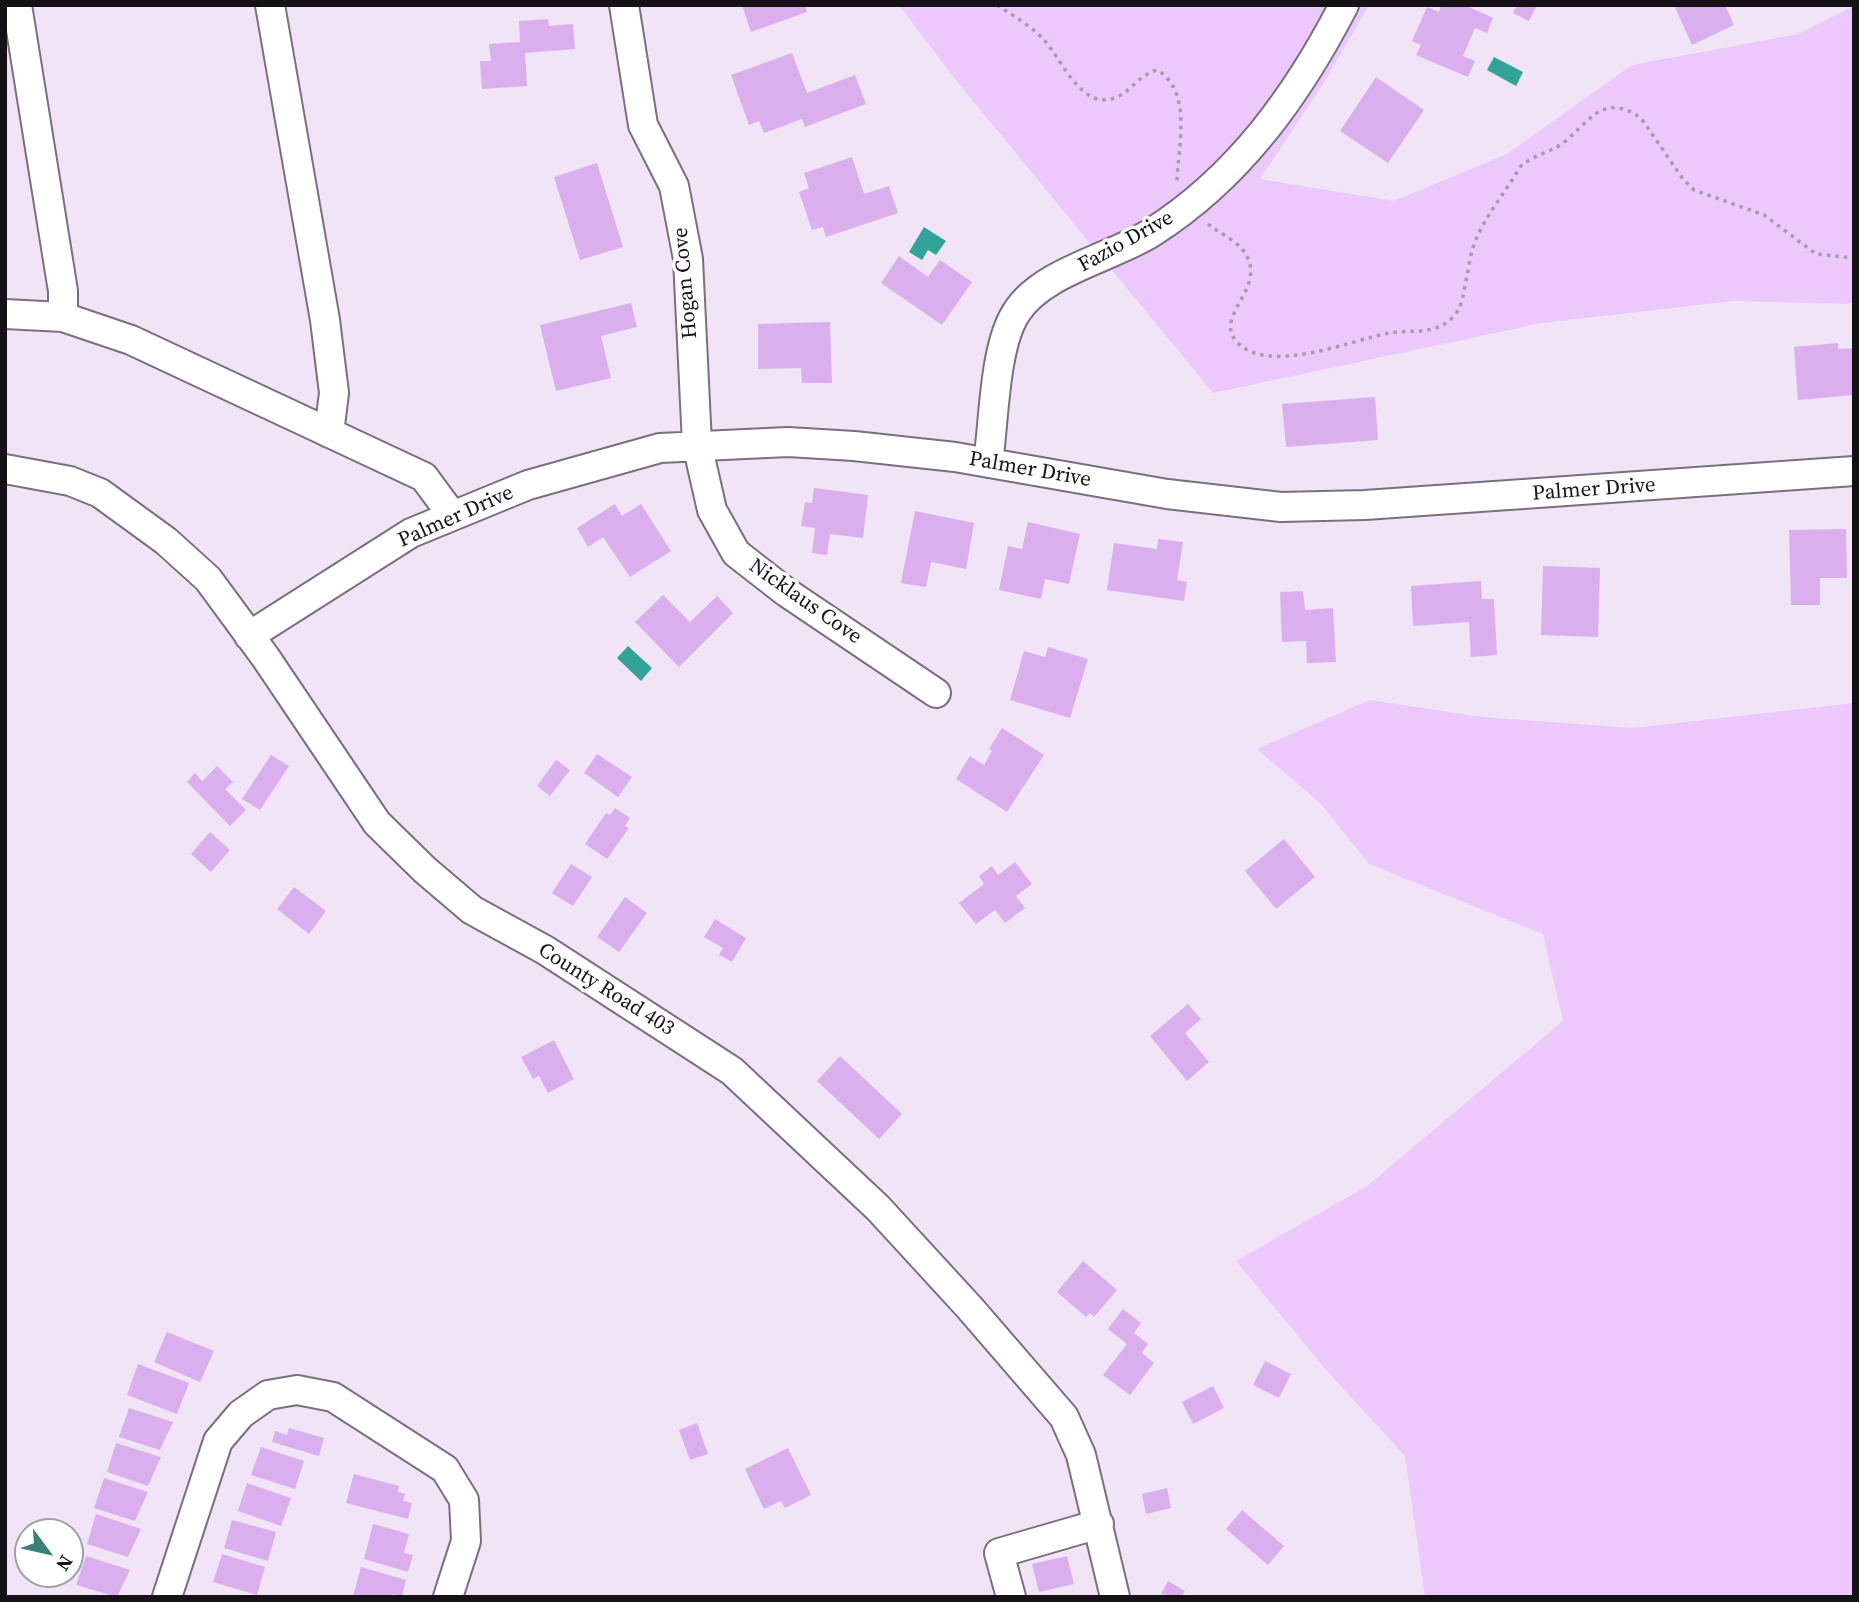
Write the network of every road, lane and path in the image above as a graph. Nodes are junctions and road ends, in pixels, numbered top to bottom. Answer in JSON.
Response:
{"nodes":[{"id":1,"x":17,"y":5,"type":"edge"},
{"id":2,"x":270,"y":5,"type":"edge"},
{"id":3,"x":624,"y":5,"type":"edge"},
{"id":4,"x":997,"y":5,"type":"edge"},
{"id":5,"x":1344,"y":5,"type":"edge"},
{"id":6,"x":1177,"y":181,"type":"dead end"},
{"id":7,"x":1208,"y":224,"type":"dead end"},
{"id":8,"x":1854,"y":258,"type":"edge"},
{"id":9,"x":5,"y":314,"type":"edge"},
{"id":10,"x":63,"y":317,"type":"junction"},
{"id":11,"x":329,"y":433,"type":"junction"},
{"id":12,"x":697,"y":444,"type":"junction"},
{"id":13,"x":988,"y":464,"type":"junction"},
{"id":14,"x":5,"y":469,"type":"edge"},
{"id":15,"x":1854,"y":471,"type":"edge"},
{"id":16,"x":452,"y":515,"type":"junction"},
{"id":17,"x":249,"y":636,"type":"junction"},
{"id":18,"x":936,"y":693,"type":"dead end"},
{"id":19,"x":1099,"y":1524,"type":"junction"},
{"id":20,"x":167,"y":1597,"type":"edge"},
{"id":21,"x":449,"y":1597,"type":"edge"},
{"id":22,"x":1011,"y":1597,"type":"edge"},
{"id":23,"x":1115,"y":1597,"type":"edge"}],
"edges":[{"from":1,"to":10,"type":"street"},
{"from":2,"to":11,"type":"street"},
{"from":3,"to":12,"type":"street","name":"Hogan Cove"},
{"from":4,"to":6,"type":"path"},
{"from":5,"to":13,"type":"street","name":"Fazio Drive"},
{"from":7,"to":8,"type":"path"},
{"from":9,"to":10,"type":"street"},
{"from":10,"to":11,"type":"street"},
{"from":11,"to":16,"type":"street"},
{"from":12,"to":13,"type":"street","name":"Palmer Drive"},
{"from":12,"to":16,"type":"street","name":"Palmer Drive"},
{"from":12,"to":18,"type":"street","name":"Nicklaus Cove"},
{"from":13,"to":15,"type":"street","name":"Palmer Drive"},
{"from":14,"to":17,"type":"street","name":"County Road 403"},
{"from":16,"to":17,"type":"street","name":"Palmer Drive"},
{"from":17,"to":19,"type":"street","name":"County Road 403"},
{"from":19,"to":22,"type":"street"},
{"from":19,"to":23,"type":"street","name":"County Road 403"},
{"from":20,"to":21,"type":"street"}]}
